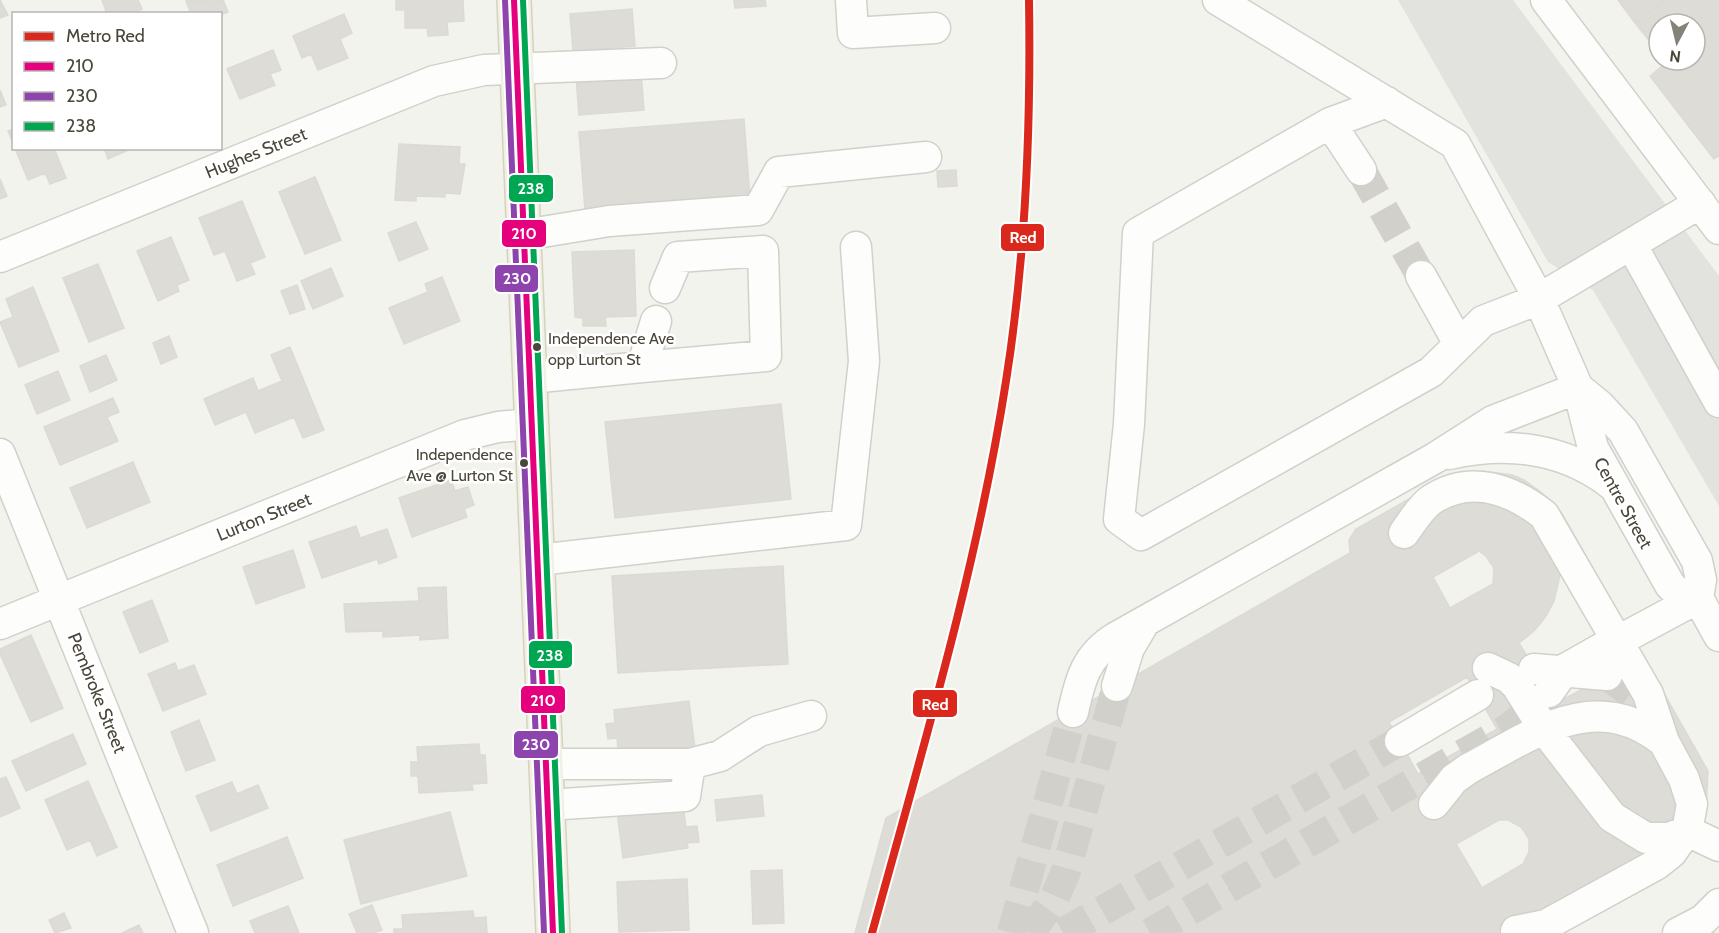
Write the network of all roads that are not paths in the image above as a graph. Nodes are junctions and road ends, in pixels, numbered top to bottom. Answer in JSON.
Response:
{"nodes":[{"id":1,"x":514,"y":0,"type":"edge"},
{"id":2,"x":851,"y":0,"type":"edge"},
{"id":3,"x":1218,"y":0,"type":"edge"},
{"id":4,"x":1546,"y":0,"type":"edge"},
{"id":5,"x":935,"y":28,"type":"dead end"},
{"id":6,"x":661,"y":63,"type":"dead end"},
{"id":7,"x":517,"y":69,"type":"junction"},
{"id":8,"x":1386,"y":102,"type":"junction"},
{"id":9,"x":1330,"y":123,"type":"junction"},
{"id":10,"x":926,"y":157,"type":"dead end"},
{"id":11,"x":1361,"y":170,"type":"tunnel mouth"},
{"id":12,"x":1700,"y":203,"type":"junction"},
{"id":13,"x":1719,"y":229,"type":"edge"},
{"id":14,"x":524,"y":235,"type":"junction"},
{"id":15,"x":1631,"y":244,"type":"junction"},
{"id":16,"x":856,"y":247,"type":"dead end"},
{"id":17,"x":0,"y":257,"type":"edge"},
{"id":18,"x":1421,"y":276,"type":"tunnel mouth"},
{"id":19,"x":665,"y":288,"type":"dead end"},
{"id":20,"x":1539,"y":298,"type":"junction"},
{"id":21,"x":656,"y":321,"type":"dead end"},
{"id":22,"x":1459,"y":344,"type":"junction"},
{"id":23,"x":642,"y":367,"type":"junction"},
{"id":24,"x":530,"y":378,"type":"junction"},
{"id":25,"x":1578,"y":388,"type":"junction"},
{"id":26,"x":1719,"y":402,"type":"edge"},
{"id":27,"x":531,"y":424,"type":"junction"},
{"id":28,"x":0,"y":454,"type":"edge"},
{"id":29,"x":1435,"y":458,"type":"junction"},
{"id":30,"x":1612,"y":484,"type":"junction"},
{"id":31,"x":1384,"y":487,"type":"junction"},
{"id":32,"x":1320,"y":522,"type":"junction"},
{"id":33,"x":1404,"y":533,"type":"dead end"},
{"id":34,"x":538,"y":560,"type":"junction"},
{"id":35,"x":1698,"y":598,"type":"junction"},
{"id":36,"x":60,"y":600,"type":"junction"},
{"id":37,"x":1145,"y":621,"type":"junction"},
{"id":38,"x":0,"y":624,"type":"edge"},
{"id":39,"x":1631,"y":633,"type":"dead end"},
{"id":40,"x":1719,"y":636,"type":"edge"},
{"id":41,"x":1605,"y":661,"type":"dead end"},
{"id":42,"x":1488,"y":668,"type":"dead end"},
{"id":43,"x":1549,"y":677,"type":"tunnel mouth"},
{"id":44,"x":1117,"y":686,"type":"tunnel mouth"},
{"id":45,"x":1478,"y":695,"type":"dead end"},
{"id":46,"x":1073,"y":712,"type":"tunnel mouth"},
{"id":47,"x":811,"y":716,"type":"dead end"},
{"id":48,"x":1544,"y":729,"type":"junction"},
{"id":49,"x":1400,"y":741,"type":"tunnel mouth"},
{"id":50,"x":1664,"y":742,"type":"junction"},
{"id":51,"x":546,"y":764,"type":"junction"},
{"id":52,"x":690,"y":764,"type":"junction"},
{"id":53,"x":1434,"y":804,"type":"dead end"},
{"id":54,"x":548,"y":805,"type":"junction"},
{"id":55,"x":1705,"y":832,"type":"edge"},
{"id":56,"x":1516,"y":931,"type":"dead end"},
{"id":57,"x":193,"y":933,"type":"edge"},
{"id":58,"x":553,"y":933,"type":"edge"}],
"edges":[{"from":1,"to":7,"type":"main road"},
{"from":2,"to":5,"type":"street"},
{"from":3,"to":8,"type":"street","name":"Centre Street"},
{"from":4,"to":12,"type":"street"},
{"from":6,"to":7,"type":"street","name":"Hughes Street"},
{"from":7,"to":14,"type":"main road"},
{"from":7,"to":17,"type":"street","name":"Hughes Street"},
{"from":8,"to":9,"type":"street"},
{"from":8,"to":20,"type":"street","name":"Centre Street"},
{"from":9,"to":11,"type":"street"},
{"from":9,"to":22,"type":"street"},
{"from":10,"to":14,"type":"street"},
{"from":12,"to":13,"type":"street"},
{"from":12,"to":15,"type":"street"},
{"from":14,"to":24,"type":"main road"},
{"from":15,"to":20,"type":"street"},
{"from":15,"to":26,"type":"street"},
{"from":16,"to":34,"type":"street"},
{"from":18,"to":22,"type":"street"},
{"from":19,"to":23,"type":"street"},
{"from":20,"to":22,"type":"street"},
{"from":20,"to":25,"type":"street","name":"Centre Street"},
{"from":21,"to":23,"type":"street"},
{"from":23,"to":24,"type":"street"},
{"from":24,"to":27,"type":"main road"},
{"from":25,"to":29,"type":"street"},
{"from":25,"to":30,"type":"street","name":"Centre Street"},
{"from":25,"to":35,"type":"street","name":"Centre Street"},
{"from":27,"to":34,"type":"main road"},
{"from":27,"to":36,"type":"street","name":"Lurton Street"},
{"from":28,"to":36,"type":"street","name":"Pembroke Street"},
{"from":29,"to":30,"type":"street"},
{"from":29,"to":31,"type":"street"},
{"from":30,"to":35,"type":"street","name":"Centre Street"},
{"from":31,"to":32,"type":"street"},
{"from":31,"to":32,"type":"street"},
{"from":32,"to":37,"type":"street"},
{"from":33,"to":50,"type":"street"},
{"from":34,"to":51,"type":"main road"},
{"from":35,"to":39,"type":"street"},
{"from":35,"to":40,"type":"street"},
{"from":36,"to":38,"type":"street","name":"Lurton Street"},
{"from":36,"to":57,"type":"street","name":"Pembroke Street"},
{"from":37,"to":44,"type":"street"},
{"from":37,"to":46,"type":"street"},
{"from":41,"to":43,"type":"street"},
{"from":42,"to":48,"type":"street"},
{"from":45,"to":49,"type":"street"},
{"from":47,"to":52,"type":"street"},
{"from":48,"to":50,"type":"street"},
{"from":48,"to":53,"type":"street"},
{"from":48,"to":55,"type":"street"},
{"from":50,"to":55,"type":"street"},
{"from":51,"to":52,"type":"street"},
{"from":51,"to":54,"type":"main road"},
{"from":52,"to":54,"type":"street"},
{"from":54,"to":58,"type":"main road"},
{"from":55,"to":56,"type":"street"}]}
